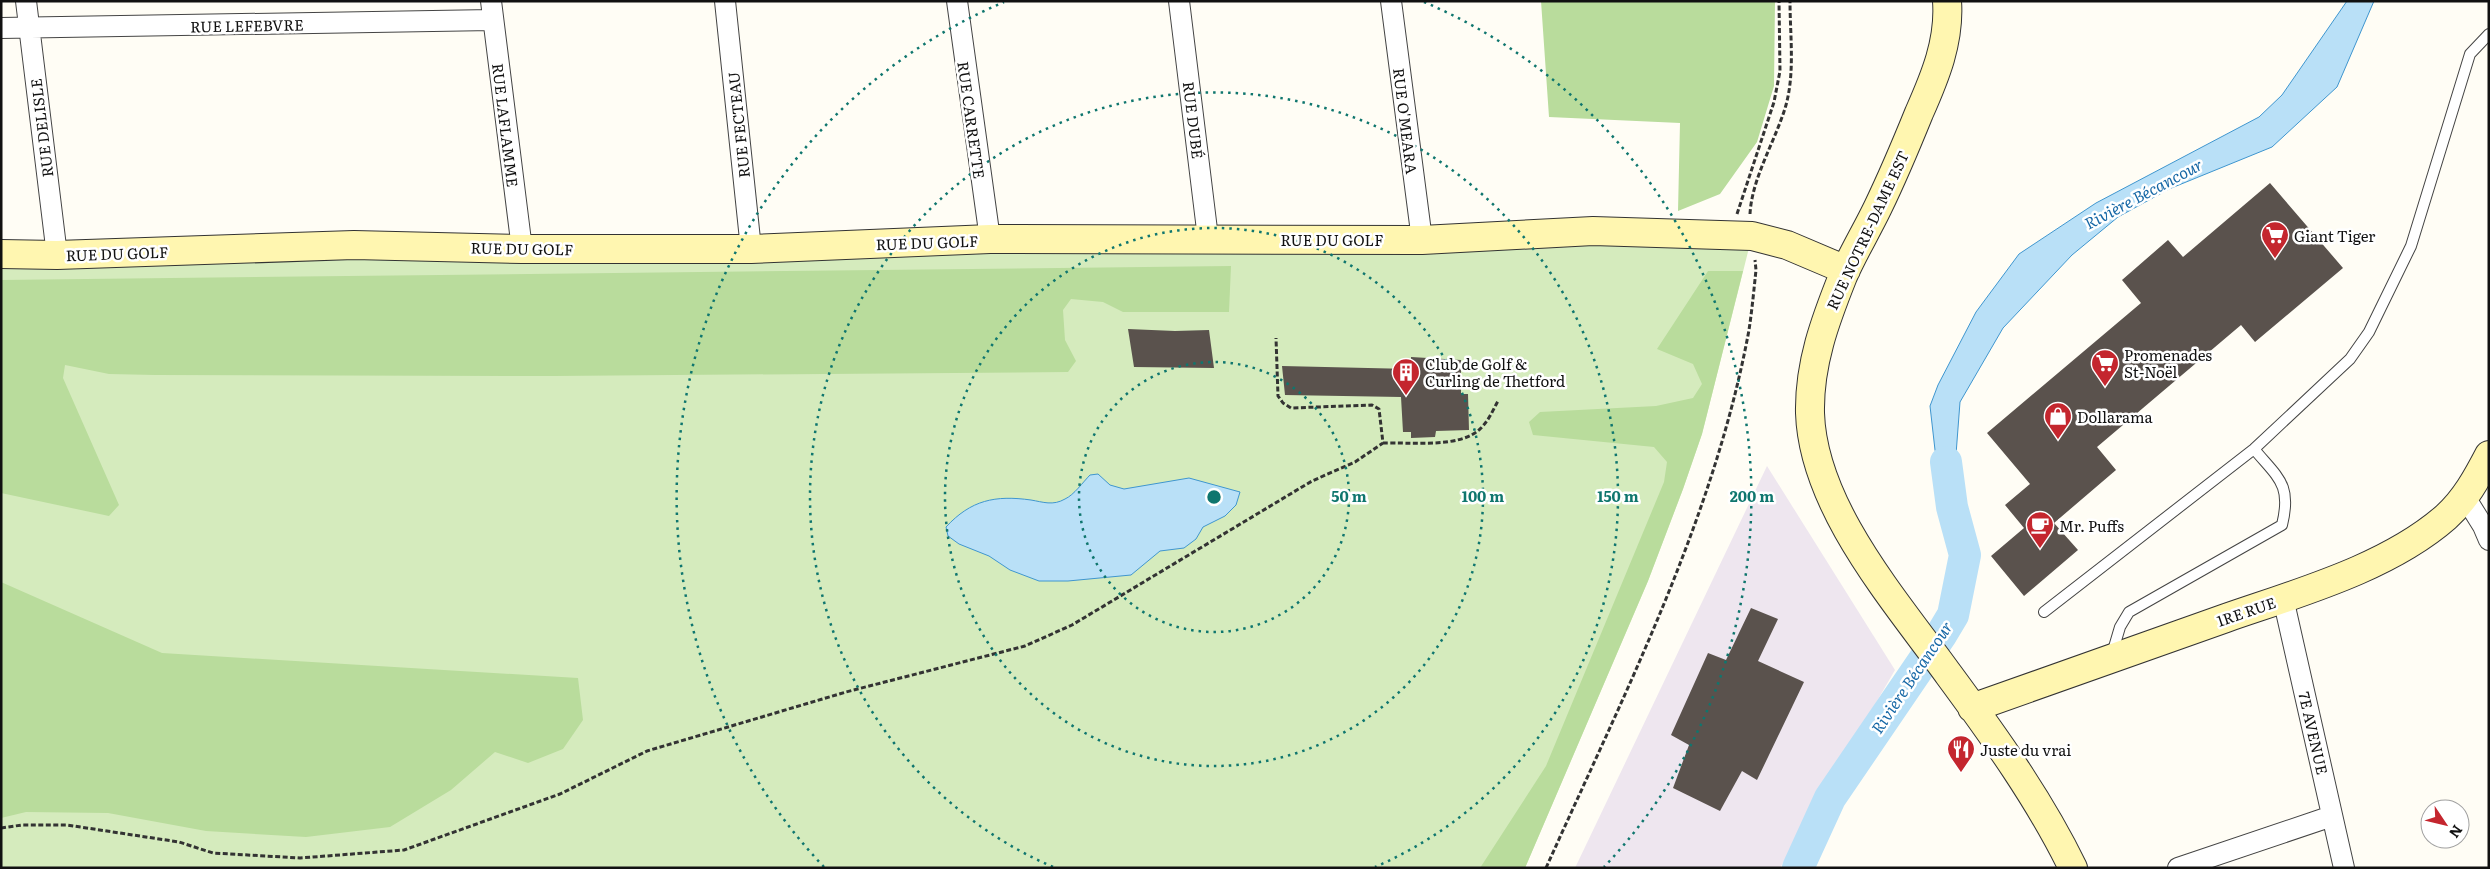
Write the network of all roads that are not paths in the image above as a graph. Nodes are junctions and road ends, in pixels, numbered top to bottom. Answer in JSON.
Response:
{"nodes":[{"id":1,"x":26,"y":1,"type":"edge"},
{"id":2,"x":725,"y":1,"type":"edge"},
{"id":3,"x":957,"y":1,"type":"edge"},
{"id":4,"x":1179,"y":1,"type":"edge"},
{"id":5,"x":1391,"y":1,"type":"edge"},
{"id":6,"x":1947,"y":1,"type":"edge"},
{"id":7,"x":491,"y":11,"type":"edge"},
{"id":8,"x":1,"y":28,"type":"edge"},
{"id":9,"x":29,"y":29,"type":"junction"},
{"id":10,"x":2489,"y":34,"type":"edge"},
{"id":11,"x":1208,"y":238,"type":"junction"},
{"id":12,"x":990,"y":239,"type":"junction"},
{"id":13,"x":1422,"y":240,"type":"junction"},
{"id":14,"x":751,"y":248,"type":"junction"},
{"id":15,"x":522,"y":249,"type":"junction"},
{"id":16,"x":1,"y":254,"type":"edge"},
{"id":17,"x":57,"y":255,"type":"junction"},
{"id":18,"x":1846,"y":270,"type":"junction"},
{"id":19,"x":2254,"y":448,"type":"junction"},
{"id":20,"x":2487,"y":463,"type":"edge"},
{"id":21,"x":2465,"y":497,"type":"junction"},
{"id":22,"x":2489,"y":540,"type":"edge"},
{"id":23,"x":2283,"y":598,"type":"junction"},
{"id":24,"x":2044,"y":612,"type":"dead end"},
{"id":25,"x":2110,"y":659,"type":"junction"},
{"id":26,"x":1972,"y":708,"type":"junction"},
{"id":27,"x":2332,"y":816,"type":"junction"},
{"id":28,"x":2073,"y":868,"type":"edge"},
{"id":29,"x":2178,"y":868,"type":"edge"},
{"id":30,"x":2344,"y":868,"type":"edge"}],
"edges":[{"from":1,"to":9,"type":"street","name":"RUE DELISLE"},
{"from":2,"to":14,"type":"street","name":"RUE FECTEAU"},
{"from":3,"to":12,"type":"street","name":"RUE CARRETTE"},
{"from":4,"to":11,"type":"street","name":"RUE DUBÉ"},
{"from":5,"to":13,"type":"street","name":"RUE O'MEARA"},
{"from":6,"to":18,"type":"street","name":"RUE NOTRE-DAME EST"},
{"from":7,"to":9,"type":"street","name":"RUE LEFEBVRE"},
{"from":7,"to":15,"type":"street","name":"RUE LAFLAMME"},
{"from":8,"to":9,"type":"street","name":"RUE LEFEBVRE"},
{"from":9,"to":17,"type":"street","name":"RUE DELISLE"},
{"from":10,"to":19,"type":"lane"},
{"from":11,"to":12,"type":"street","name":"RUE DU GOLF"},
{"from":11,"to":13,"type":"street","name":"RUE DU GOLF"},
{"from":12,"to":14,"type":"street","name":"RUE DU GOLF"},
{"from":13,"to":18,"type":"street","name":"RUE DU GOLF"},
{"from":14,"to":15,"type":"street","name":"RUE DU GOLF"},
{"from":15,"to":17,"type":"street","name":"RUE DU GOLF"},
{"from":16,"to":17,"type":"street","name":"RUE DU GOLF"},
{"from":18,"to":26,"type":"street","name":"RUE NOTRE-DAME EST"},
{"from":19,"to":24,"type":"lane"},
{"from":19,"to":25,"type":"lane"},
{"from":20,"to":21,"type":"street","name":"1RE RUE"},
{"from":21,"to":22,"type":"street"},
{"from":21,"to":23,"type":"street","name":"1RE RUE"},
{"from":23,"to":25,"type":"street","name":"1RE RUE"},
{"from":23,"to":27,"type":"street","name":"7E AVENUE"},
{"from":25,"to":26,"type":"street","name":"1RE RUE"},
{"from":26,"to":28,"type":"street","name":"RUE NOTRE-DAME EST"},
{"from":27,"to":29,"type":"street"},
{"from":27,"to":30,"type":"street","name":"7E AVENUE"}]}
